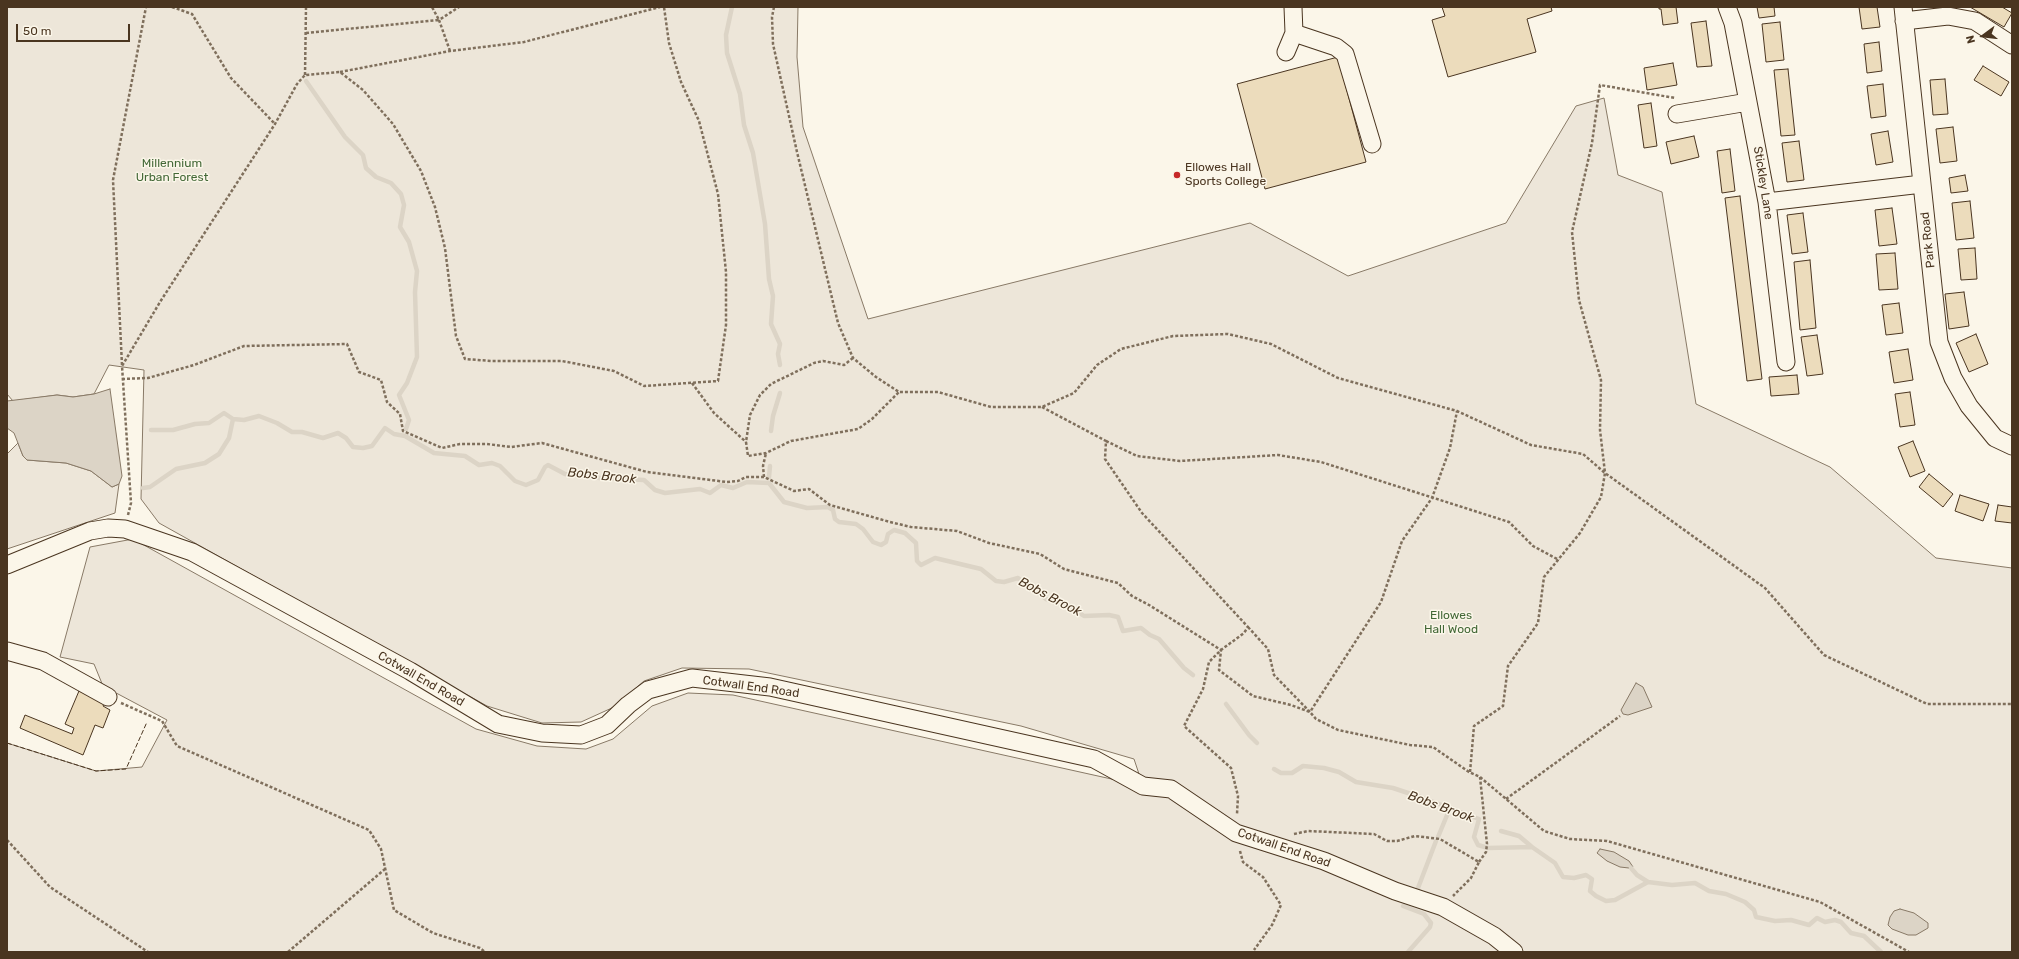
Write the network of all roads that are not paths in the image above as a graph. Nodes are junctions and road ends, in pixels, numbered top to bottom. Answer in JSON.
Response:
{"nodes":[{"id":1,"x":1293,"y":7,"type":"edge"},
{"id":2,"x":1727,"y":7,"type":"edge"},
{"id":3,"x":1904,"y":14,"type":"edge"},
{"id":4,"x":1294,"y":33,"type":"junction"},
{"id":5,"x":2012,"y":45,"type":"edge"},
{"id":6,"x":1286,"y":52,"type":"dead end"},
{"id":7,"x":1748,"y":102,"type":"junction"},
{"id":8,"x":1677,"y":114,"type":"road end"},
{"id":9,"x":1372,"y":144,"type":"dead end"},
{"id":10,"x":1922,"y":184,"type":"junction"},
{"id":11,"x":1767,"y":202,"type":"junction"},
{"id":12,"x":1786,"y":362,"type":"dead end"},
{"id":13,"x":2012,"y":446,"type":"edge"},
{"id":14,"x":7,"y":565,"type":"edge"},
{"id":15,"x":7,"y":651,"type":"edge"},
{"id":16,"x":108,"y":697,"type":"road end"},
{"id":17,"x":1514,"y":952,"type":"edge"}],
"edges":[{"from":1,"to":4,"type":"street"},
{"from":2,"to":7,"type":"street","name":"Stickley Lane"},
{"from":3,"to":5,"type":"street"},
{"from":3,"to":10,"type":"street","name":"Park Road"},
{"from":4,"to":6,"type":"street"},
{"from":4,"to":9,"type":"street"},
{"from":7,"to":8,"type":"street"},
{"from":7,"to":11,"type":"street","name":"Stickley Lane"},
{"from":10,"to":11,"type":"street"},
{"from":10,"to":13,"type":"street","name":"Park Road"},
{"from":11,"to":12,"type":"street","name":"Stickley Lane"},
{"from":14,"to":17,"type":"street","name":"Cotwall End Road"},
{"from":15,"to":16,"type":"street"}]}
